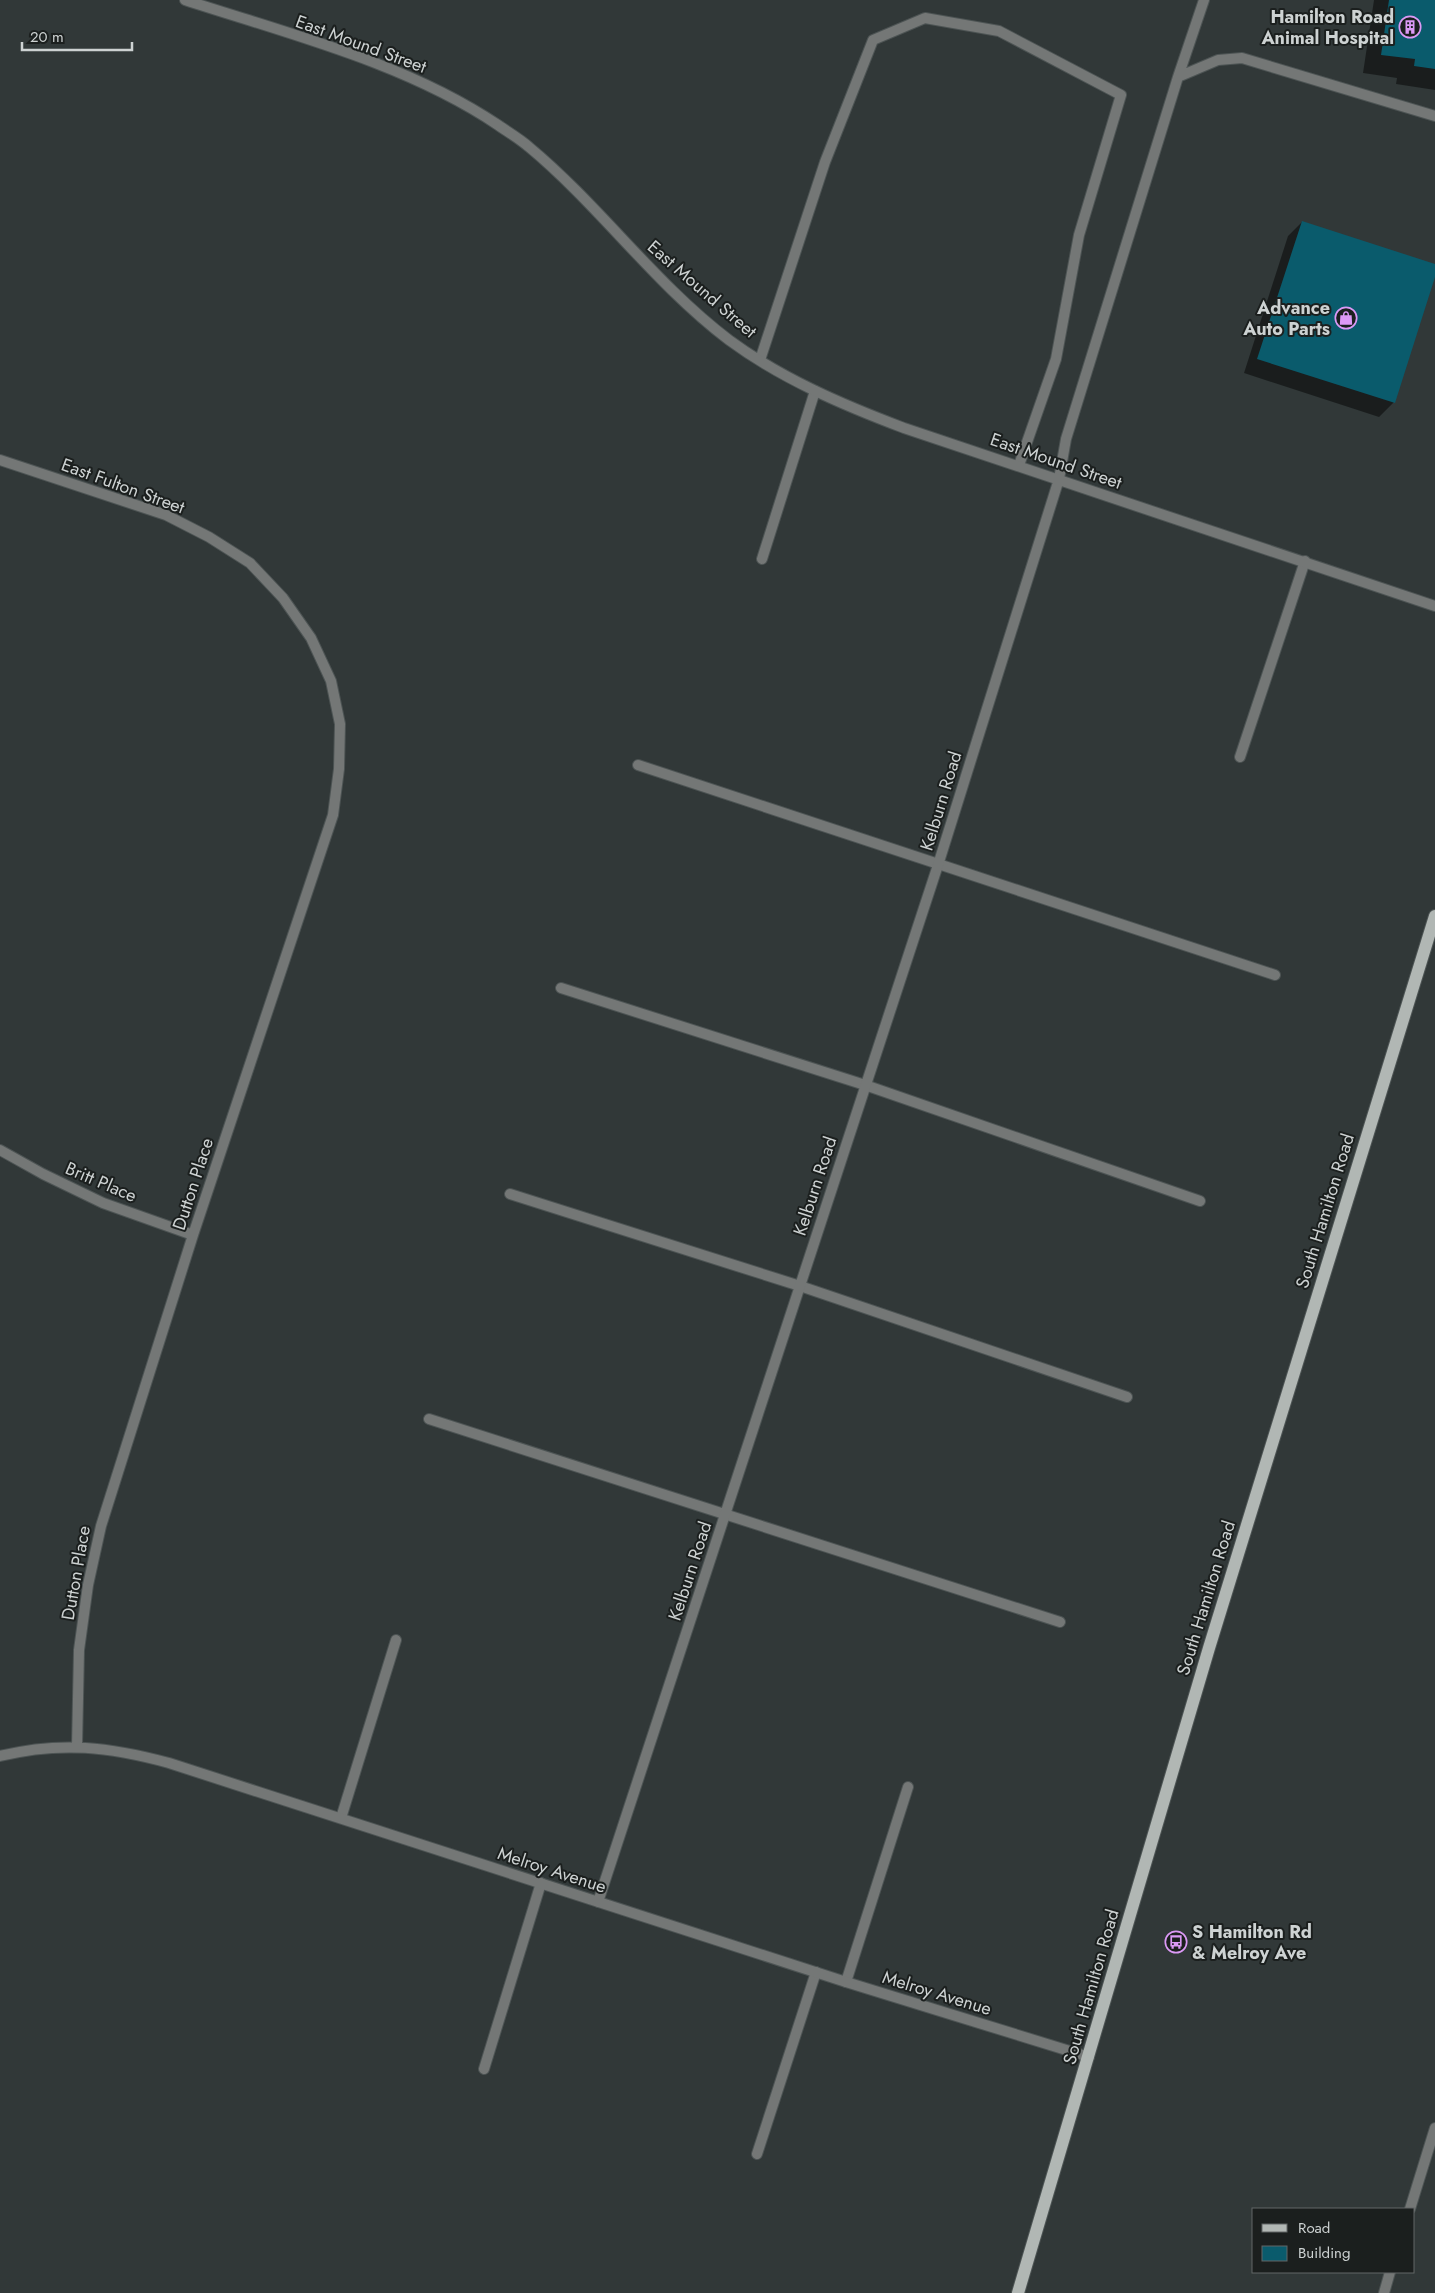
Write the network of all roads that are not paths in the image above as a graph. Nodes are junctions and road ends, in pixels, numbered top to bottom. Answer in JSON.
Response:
{"nodes":[{"id":1,"x":185,"y":0,"type":"edge"},
{"id":2,"x":1204,"y":0,"type":"edge"},
{"id":3,"x":1178,"y":77,"type":"junction"},
{"id":4,"x":1435,"y":116,"type":"edge"},
{"id":5,"x":760,"y":360,"type":"junction"},
{"id":6,"x":815,"y":391,"type":"junction"},
{"id":7,"x":0,"y":460,"type":"edge"},
{"id":8,"x":1019,"y":465,"type":"junction"},
{"id":9,"x":1059,"y":478,"type":"junction"},
{"id":10,"x":762,"y":559,"type":"dead end"},
{"id":11,"x":1305,"y":561,"type":"junction"},
{"id":12,"x":1435,"y":606,"type":"edge"},
{"id":13,"x":311,"y":638,"type":"joint"},
{"id":14,"x":1240,"y":757,"type":"dead end"},
{"id":15,"x":638,"y":765,"type":"dead end"},
{"id":16,"x":938,"y":864,"type":"junction"},
{"id":17,"x":1435,"y":916,"type":"edge"},
{"id":18,"x":1275,"y":974,"type":"dead end"},
{"id":19,"x":561,"y":988,"type":"dead end"},
{"id":20,"x":865,"y":1085,"type":"junction"},
{"id":21,"x":0,"y":1150,"type":"edge"},
{"id":22,"x":510,"y":1194,"type":"dead end"},
{"id":23,"x":1200,"y":1201,"type":"dead end"},
{"id":24,"x":193,"y":1235,"type":"junction"},
{"id":25,"x":800,"y":1286,"type":"junction"},
{"id":26,"x":1127,"y":1398,"type":"dead end"},
{"id":27,"x":430,"y":1419,"type":"dead end"},
{"id":28,"x":725,"y":1514,"type":"junction"},
{"id":29,"x":1060,"y":1622,"type":"dead end"},
{"id":30,"x":396,"y":1640,"type":"dead end"},
{"id":31,"x":77,"y":1747,"type":"junction"},
{"id":32,"x":0,"y":1756,"type":"edge"},
{"id":33,"x":908,"y":1787,"type":"dead end"},
{"id":34,"x":341,"y":1818,"type":"junction"},
{"id":35,"x":541,"y":1883,"type":"junction"},
{"id":36,"x":598,"y":1902,"type":"junction"},
{"id":37,"x":816,"y":1972,"type":"junction"},
{"id":38,"x":846,"y":1982,"type":"junction"},
{"id":39,"x":1089,"y":2057,"type":"junction"},
{"id":40,"x":484,"y":2069,"type":"dead end"},
{"id":41,"x":1435,"y":2128,"type":"edge"},
{"id":42,"x":757,"y":2154,"type":"dead end"},
{"id":43,"x":1410,"y":2208,"type":"edge"},
{"id":44,"x":1390,"y":2273,"type":"edge"},
{"id":45,"x":1018,"y":2293,"type":"edge"},
{"id":46,"x":1384,"y":2293,"type":"edge"}],
"edges":[{"from":1,"to":5,"type":"street","name":"East Mound Street"},
{"from":2,"to":3,"type":"street","name":"Kelburn Road"},
{"from":3,"to":4,"type":"street"},
{"from":3,"to":9,"type":"street","name":"Kelburn Road"},
{"from":5,"to":6,"type":"street","name":"East Mound Street"},
{"from":5,"to":8,"type":"street"},
{"from":6,"to":8,"type":"street","name":"East Mound Street"},
{"from":6,"to":10,"type":"street"},
{"from":7,"to":13,"type":"street","name":"East Fulton Street"},
{"from":8,"to":9,"type":"street","name":"East Mound Street"},
{"from":9,"to":11,"type":"street","name":"East Mound Street"},
{"from":9,"to":16,"type":"street","name":"Kelburn Road"},
{"from":11,"to":12,"type":"street","name":"East Mound Street"},
{"from":11,"to":14,"type":"street"},
{"from":13,"to":24,"type":"street","name":"Dutton Place"},
{"from":15,"to":16,"type":"street"},
{"from":16,"to":18,"type":"street"},
{"from":16,"to":20,"type":"street","name":"Kelburn Road"},
{"from":17,"to":39,"type":"main road","name":"South Hamilton Road"},
{"from":19,"to":20,"type":"street"},
{"from":20,"to":23,"type":"street"},
{"from":20,"to":25,"type":"street","name":"Kelburn Road"},
{"from":21,"to":24,"type":"street","name":"Britt Place"},
{"from":22,"to":25,"type":"street"},
{"from":24,"to":31,"type":"street","name":"Dutton Place"},
{"from":25,"to":26,"type":"street"},
{"from":25,"to":28,"type":"street","name":"Kelburn Road"},
{"from":27,"to":28,"type":"street"},
{"from":28,"to":29,"type":"street"},
{"from":28,"to":36,"type":"street","name":"Kelburn Road"},
{"from":30,"to":34,"type":"street"},
{"from":31,"to":32,"type":"street","name":"Melroy Avenue"},
{"from":31,"to":34,"type":"street","name":"Melroy Avenue"},
{"from":33,"to":38,"type":"street"},
{"from":34,"to":35,"type":"street","name":"Melroy Avenue"},
{"from":35,"to":36,"type":"street","name":"Melroy Avenue"},
{"from":35,"to":40,"type":"street"},
{"from":36,"to":37,"type":"street","name":"Melroy Avenue"},
{"from":37,"to":38,"type":"street","name":"Melroy Avenue"},
{"from":37,"to":42,"type":"street"},
{"from":38,"to":39,"type":"street","name":"Melroy Avenue"},
{"from":39,"to":45,"type":"main road","name":"South Hamilton Road"},
{"from":41,"to":43,"type":"street"},
{"from":44,"to":46,"type":"street"}]}
